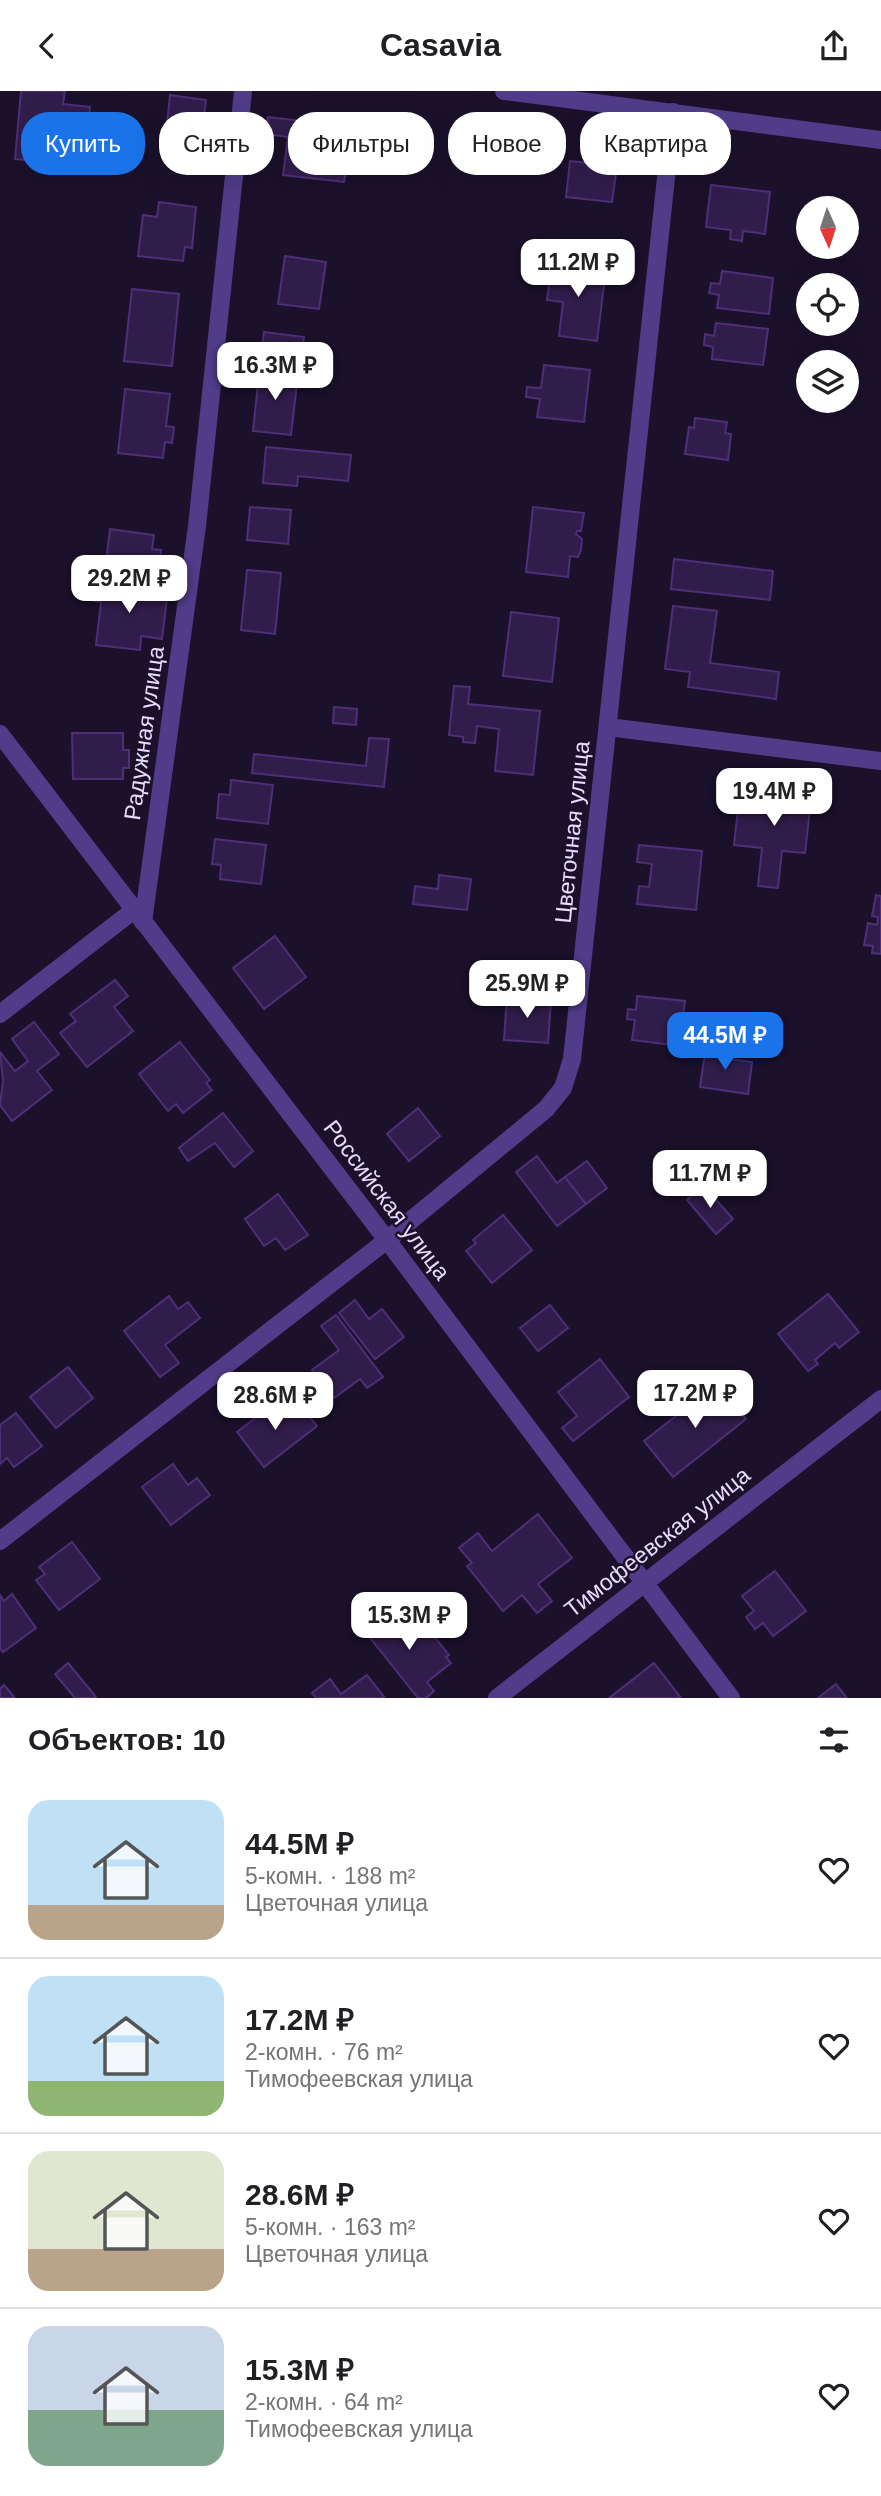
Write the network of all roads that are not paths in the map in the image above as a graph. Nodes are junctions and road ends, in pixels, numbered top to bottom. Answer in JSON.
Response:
{"nodes":[{"id":1,"x":243,"y":91,"type":"edge"},
{"id":2,"x":504,"y":91,"type":"edge"},
{"id":3,"x":673,"y":112,"type":"edge"},
{"id":4,"x":731,"y":120,"type":"edge"},
{"id":5,"x":881,"y":140,"type":"edge"},
{"id":6,"x":666,"y":175,"type":"edge"},
{"id":7,"x":608,"y":727,"type":"junction"},
{"id":8,"x":0,"y":734,"type":"edge"},
{"id":9,"x":881,"y":761,"type":"edge"},
{"id":10,"x":139,"y":916,"type":"junction"},
{"id":11,"x":0,"y":1014,"type":"edge"},
{"id":12,"x":387,"y":1240,"type":"junction"},
{"id":13,"x":881,"y":1399,"type":"edge"},
{"id":14,"x":0,"y":1541,"type":"edge"},
{"id":15,"x":643,"y":1583,"type":"junction"},
{"id":16,"x":497,"y":1698,"type":"edge"},
{"id":17,"x":731,"y":1698,"type":"edge"}],
"edges":[{"from":1,"to":10,"type":"street","name":"Радужная улица"},
{"from":2,"to":3,"type":"street"},
{"from":4,"to":5,"type":"street"},
{"from":6,"to":7,"type":"street","name":"Цветочная улица"},
{"from":7,"to":9,"type":"street"},
{"from":7,"to":12,"type":"street","name":"Цветочная улица"},
{"from":8,"to":10,"type":"street","name":"Российская улица"},
{"from":10,"to":11,"type":"street"},
{"from":10,"to":12,"type":"street","name":"Российская улица"},
{"from":12,"to":14,"type":"street","name":"Цветочная улица"},
{"from":12,"to":15,"type":"street","name":"Российская улица"},
{"from":13,"to":15,"type":"street","name":"Тимофеевская улица"},
{"from":15,"to":16,"type":"street","name":"Тимофеевская улица"},
{"from":15,"to":17,"type":"street","name":"Российская улица"}]}
